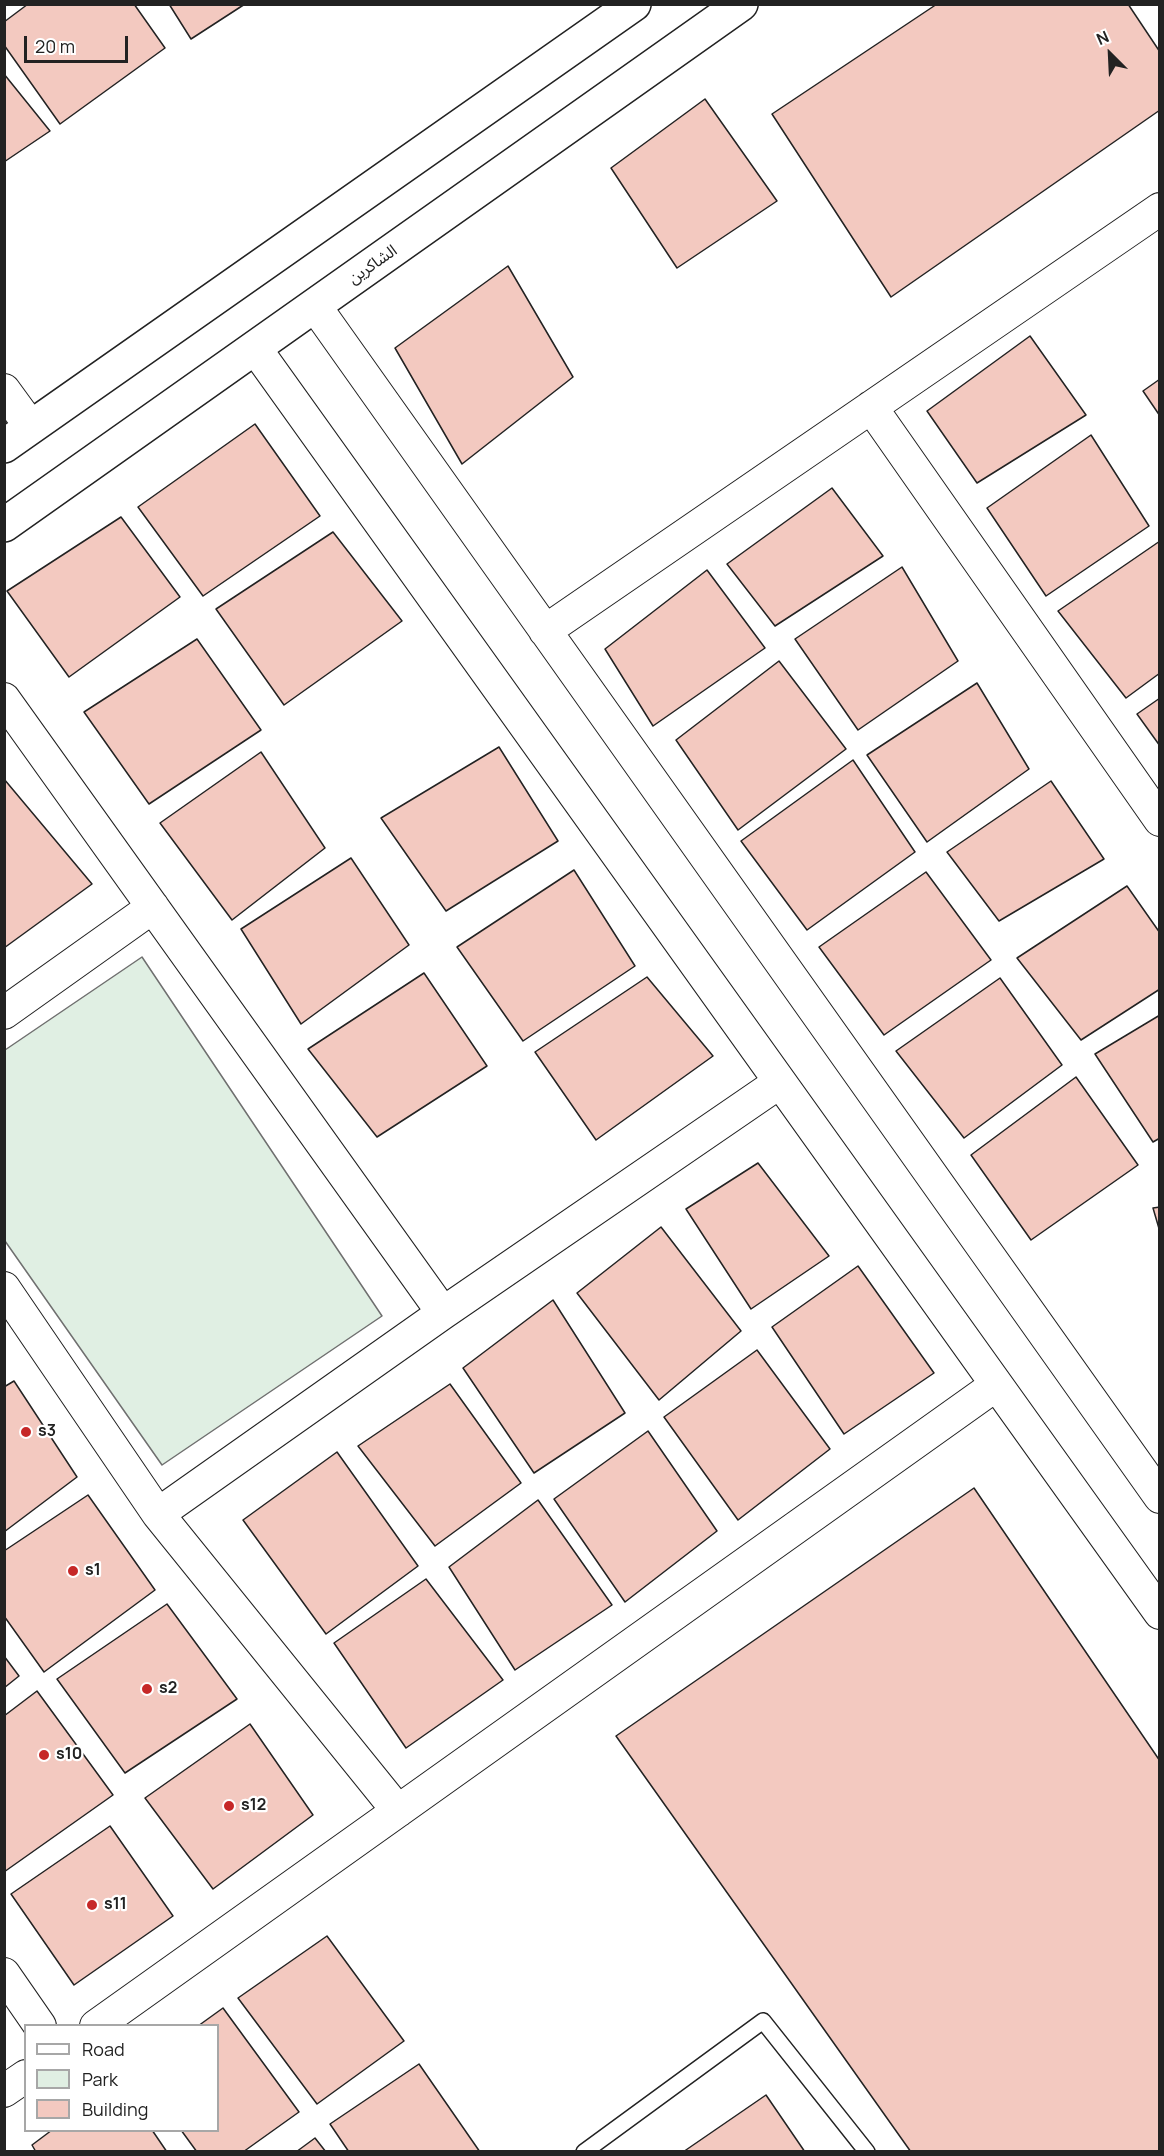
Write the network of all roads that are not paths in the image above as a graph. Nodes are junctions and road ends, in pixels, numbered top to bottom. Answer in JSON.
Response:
{"nodes":[{"id":1,"x":634,"y":4,"type":"edge"},
{"id":2,"x":741,"y":4,"type":"edge"},
{"id":3,"x":1160,"y":208,"type":"edge"},
{"id":4,"x":315,"y":306,"type":"junction"},
{"id":5,"x":255,"y":348,"type":"junction"},
{"id":6,"x":4,"y":390,"type":"edge"},
{"id":7,"x":871,"y":407,"type":"junction"},
{"id":8,"x":31,"y":427,"type":"junction"},
{"id":9,"x":4,"y":446,"type":"edge"},
{"id":10,"x":4,"y":525,"type":"edge"},
{"id":11,"x":545,"y":631,"type":"junction"},
{"id":12,"x":4,"y":699,"type":"edge"},
{"id":13,"x":1160,"y":820,"type":"edge"},
{"id":14,"x":153,"y":907,"type":"junction"},
{"id":15,"x":4,"y":1013,"type":"edge"},
{"id":16,"x":780,"y":1082,"type":"junction"},
{"id":17,"x":4,"y":1288,"type":"edge"},
{"id":18,"x":443,"y":1314,"type":"junction"},
{"id":19,"x":996,"y":1385,"type":"junction"},
{"id":20,"x":1160,"y":1497,"type":"edge"},
{"id":21,"x":158,"y":1514,"type":"junction"},
{"id":22,"x":1160,"y":1613,"type":"edge"},
{"id":23,"x":398,"y":1811,"type":"junction"},
{"id":24,"x":4,"y":1974,"type":"edge"},
{"id":25,"x":39,"y":2024,"type":"edge"},
{"id":26,"x":97,"y":2024,"type":"edge"},
{"id":27,"x":24,"y":2077,"type":"edge"},
{"id":28,"x":4,"y":2091,"type":"edge"},
{"id":29,"x":584,"y":2151,"type":"edge"},
{"id":30,"x":867,"y":2151,"type":"edge"}],
"edges":[{"from":1,"to":8,"type":"street"},
{"from":2,"to":4,"type":"street","name":"الشاكرين"},
{"from":3,"to":7,"type":"street"},
{"from":4,"to":5,"type":"street","name":"الشاكرين"},
{"from":4,"to":11,"type":"street"},
{"from":5,"to":10,"type":"street","name":"الشاكرين"},
{"from":5,"to":16,"type":"street"},
{"from":6,"to":8,"type":"street"},
{"from":7,"to":11,"type":"street"},
{"from":7,"to":13,"type":"street"},
{"from":8,"to":9,"type":"street"},
{"from":11,"to":20,"type":"street"},
{"from":12,"to":14,"type":"street"},
{"from":14,"to":15,"type":"street"},
{"from":14,"to":18,"type":"street"},
{"from":16,"to":18,"type":"street"},
{"from":16,"to":19,"type":"street"},
{"from":17,"to":21,"type":"street"},
{"from":18,"to":21,"type":"street"},
{"from":19,"to":22,"type":"street"},
{"from":19,"to":23,"type":"street"},
{"from":21,"to":23,"type":"street"},
{"from":23,"to":26,"type":"street"},
{"from":24,"to":25,"type":"street"},
{"from":27,"to":28,"type":"street"},
{"from":29,"to":30,"type":"lane"}]}
